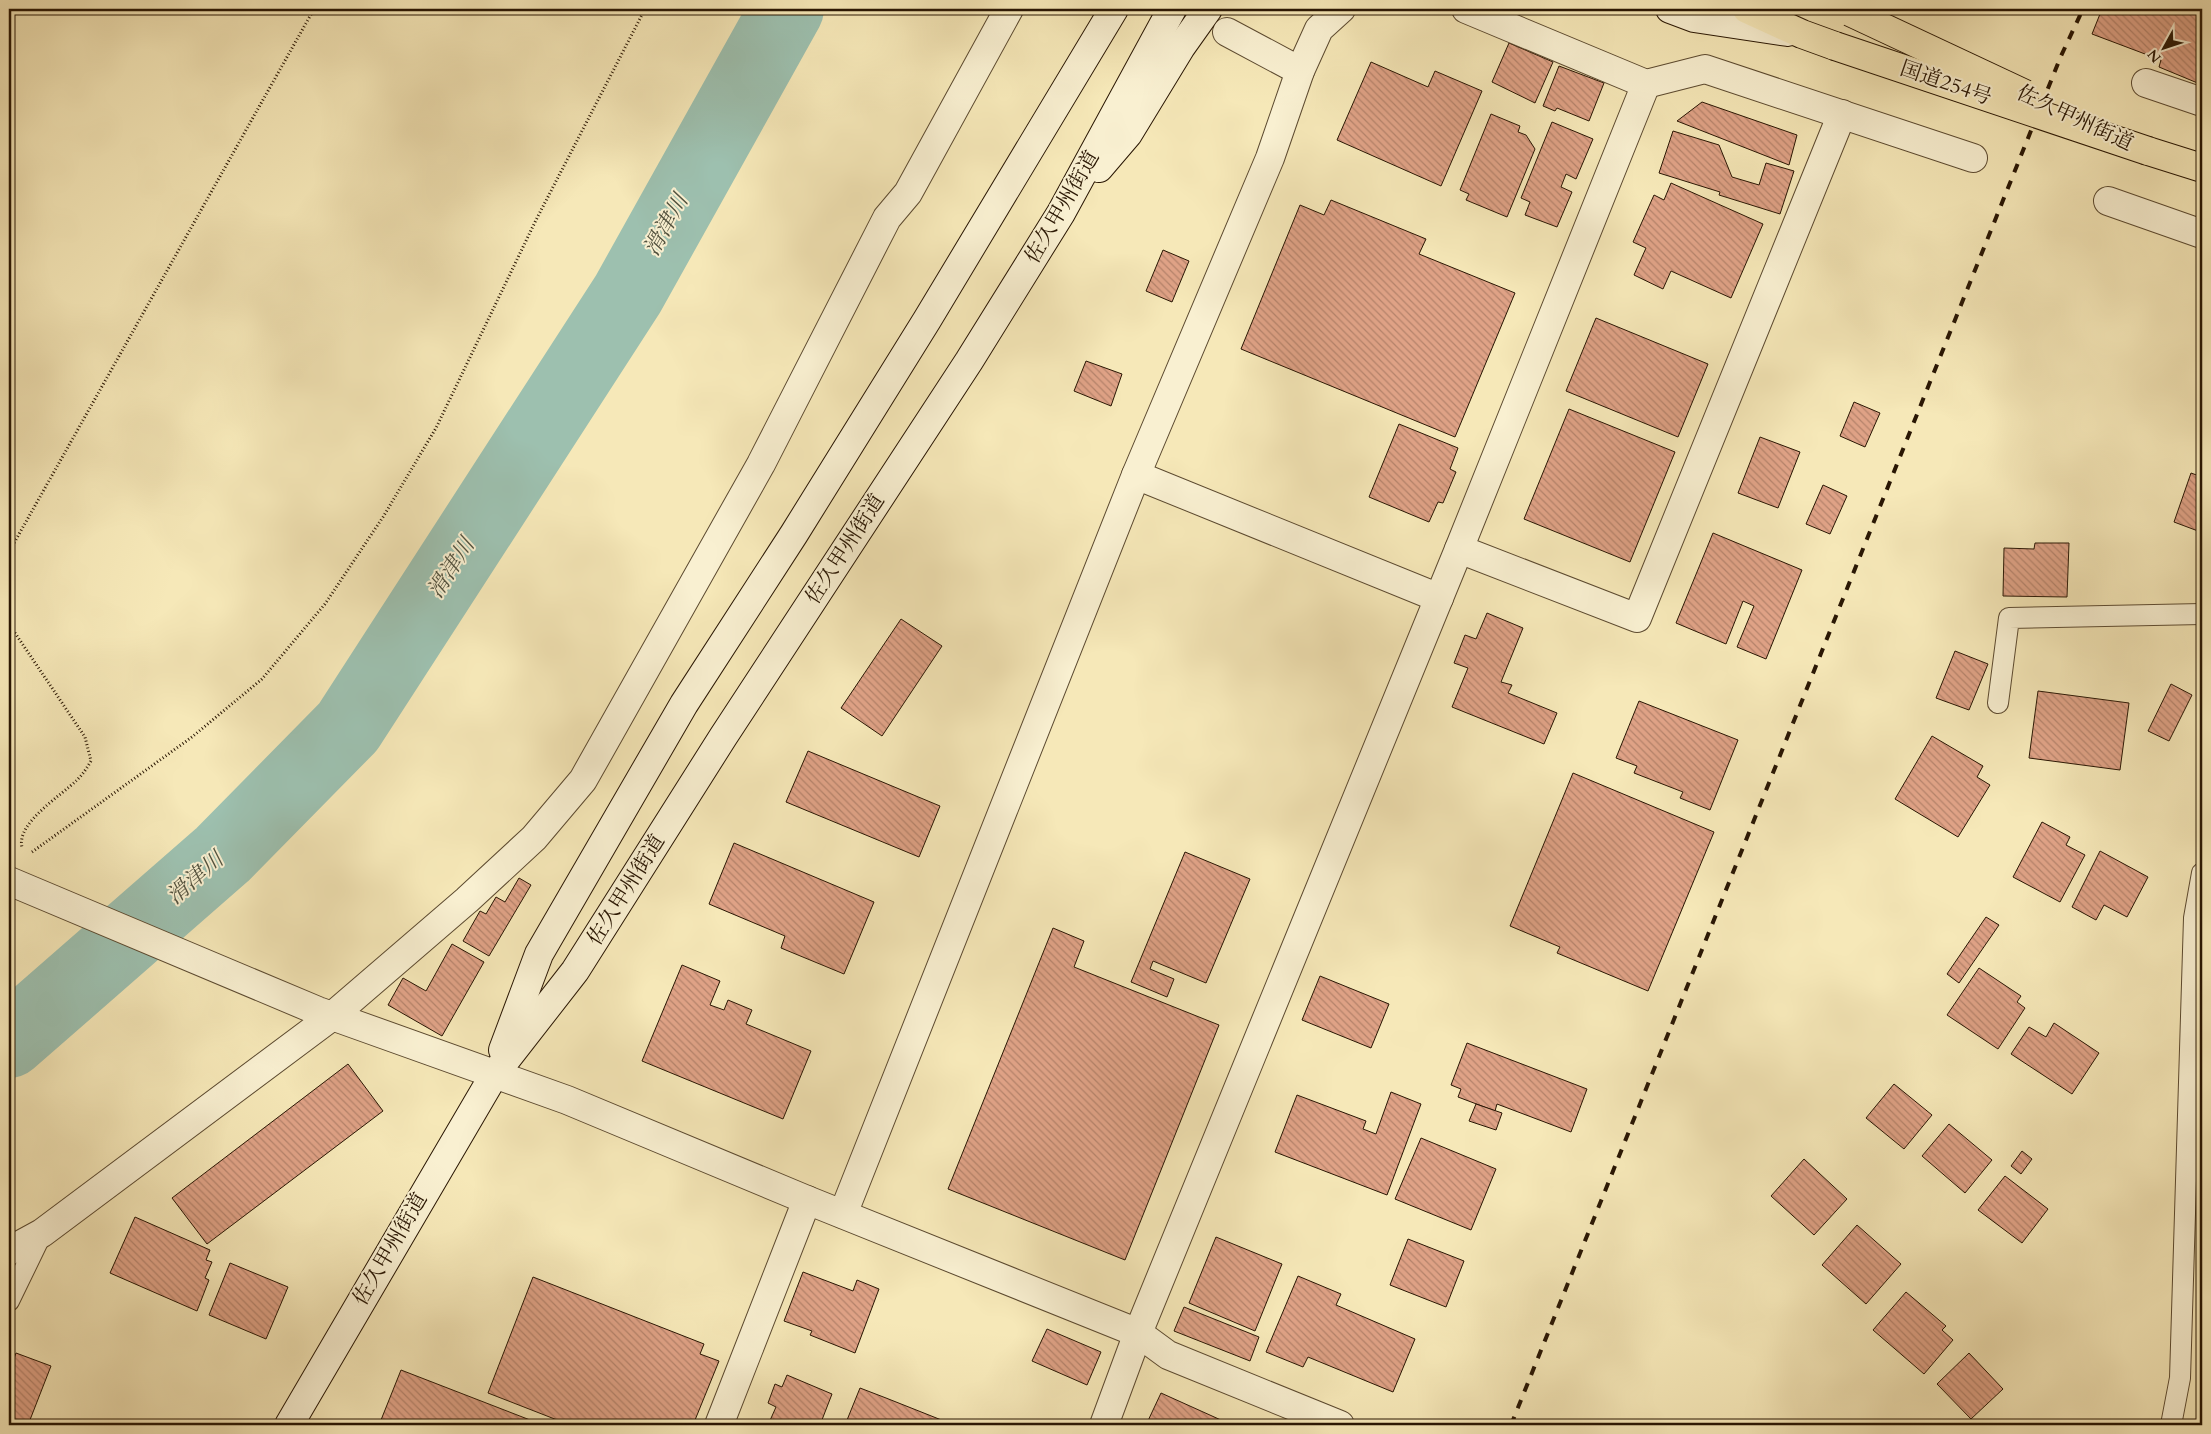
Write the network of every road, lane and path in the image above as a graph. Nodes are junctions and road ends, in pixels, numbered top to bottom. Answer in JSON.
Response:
{"nodes":[{"id":1,"x":314,"y":9,"type":"edge"},
{"id":2,"x":645,"y":9,"type":"edge"},
{"id":3,"x":1009,"y":9,"type":"edge"},
{"id":4,"x":1114,"y":9,"type":"edge"},
{"id":5,"x":1172,"y":9,"type":"edge"},
{"id":6,"x":1208,"y":9,"type":"edge"},
{"id":7,"x":1341,"y":9,"type":"edge"},
{"id":8,"x":1466,"y":9,"type":"edge"},
{"id":9,"x":1670,"y":9,"type":"edge"},
{"id":10,"x":1747,"y":9,"type":"edge"},
{"id":11,"x":1846,"y":10,"type":"edge"},
{"id":12,"x":1227,"y":32,"type":"dead end"},
{"id":13,"x":1802,"y":34,"type":"junction"},
{"id":14,"x":1300,"y":71,"type":"junction"},
{"id":15,"x":2146,"y":83,"type":"dead end"},
{"id":16,"x":1646,"y":84,"type":"junction"},
{"id":17,"x":2202,"y":102,"type":"edge"},
{"id":18,"x":1842,"y":114,"type":"junction"},
{"id":19,"x":2148,"y":152,"type":"junction"},
{"id":20,"x":1973,"y":158,"type":"dead end"},
{"id":21,"x":2202,"y":168,"type":"edge"},
{"id":22,"x":2108,"y":201,"type":"dead end"},
{"id":23,"x":1061,"y":214,"type":"junction"},
{"id":24,"x":2202,"y":234,"type":"edge"},
{"id":25,"x":1136,"y":475,"type":"junction"},
{"id":26,"x":1459,"y":549,"type":"junction"},
{"id":27,"x":9,"y":552,"type":"edge"},
{"id":28,"x":1439,"y":598,"type":"junction"},
{"id":29,"x":2202,"y":614,"type":"edge"},
{"id":30,"x":9,"y":624,"type":"edge"},
{"id":31,"x":1998,"y":703,"type":"dead end"},
{"id":32,"x":22,"y":850,"type":"dead end"},
{"id":33,"x":24,"y":857,"type":"dead end"},
{"id":34,"x":2202,"y":873,"type":"edge"},
{"id":35,"x":14,"y":883,"type":"edge"},
{"id":36,"x":324,"y":1014,"type":"junction"},
{"id":37,"x":494,"y":1075,"type":"junction"},
{"id":38,"x":807,"y":1200,"type":"junction"},
{"id":39,"x":843,"y":1214,"type":"junction"},
{"id":40,"x":42,"y":1232,"type":"junction"},
{"id":41,"x":9,"y":1251,"type":"edge"},
{"id":42,"x":9,"y":1301,"type":"edge"},
{"id":43,"x":1138,"y":1333,"type":"junction"},
{"id":44,"x":289,"y":1425,"type":"edge"},
{"id":45,"x":719,"y":1425,"type":"edge"},
{"id":46,"x":1104,"y":1425,"type":"edge"},
{"id":47,"x":1340,"y":1425,"type":"edge"},
{"id":48,"x":2171,"y":1425,"type":"edge"}],
"edges":[{"from":1,"to":27,"type":"path"},
{"from":2,"to":33,"type":"path"},
{"from":3,"to":36,"type":"street"},
{"from":4,"to":37,"type":"street","name":"佐久甲州街道"},
{"from":5,"to":23,"type":"street","name":"佐久甲州街道"},
{"from":6,"to":23,"type":"street"},
{"from":7,"to":14,"type":"street"},
{"from":8,"to":16,"type":"street"},
{"from":9,"to":13,"type":"street"},
{"from":10,"to":13,"type":"highway","name":"国道254号"},
{"from":11,"to":19,"type":"highway","name":"佐久甲州街道","bridge":true},
{"from":12,"to":14,"type":"street"},
{"from":13,"to":19,"type":"highway","name":"国道254号","bridge":true},
{"from":14,"to":25,"type":"street"},
{"from":15,"to":17,"type":"street"},
{"from":16,"to":18,"type":"street"},
{"from":16,"to":26,"type":"street"},
{"from":18,"to":20,"type":"street"},
{"from":18,"to":26,"type":"street"},
{"from":19,"to":21,"type":"highway","name":"佐久甲州街道"},
{"from":22,"to":24,"type":"street"},
{"from":23,"to":37,"type":"street","name":"佐久甲州街道"},
{"from":25,"to":28,"type":"street"},
{"from":25,"to":39,"type":"street"},
{"from":26,"to":28,"type":"street"},
{"from":28,"to":43,"type":"street"},
{"from":29,"to":31,"type":"lane"},
{"from":30,"to":32,"type":"path"},
{"from":34,"to":48,"type":"lane"},
{"from":35,"to":36,"type":"street"},
{"from":36,"to":37,"type":"street"},
{"from":36,"to":40,"type":"street"},
{"from":37,"to":38,"type":"street"},
{"from":37,"to":44,"type":"street","name":"佐久甲州街道"},
{"from":38,"to":39,"type":"street"},
{"from":38,"to":45,"type":"street"},
{"from":39,"to":43,"type":"street"},
{"from":40,"to":41,"type":"street"},
{"from":40,"to":42,"type":"lane"},
{"from":43,"to":46,"type":"street"},
{"from":43,"to":47,"type":"street"}]}
